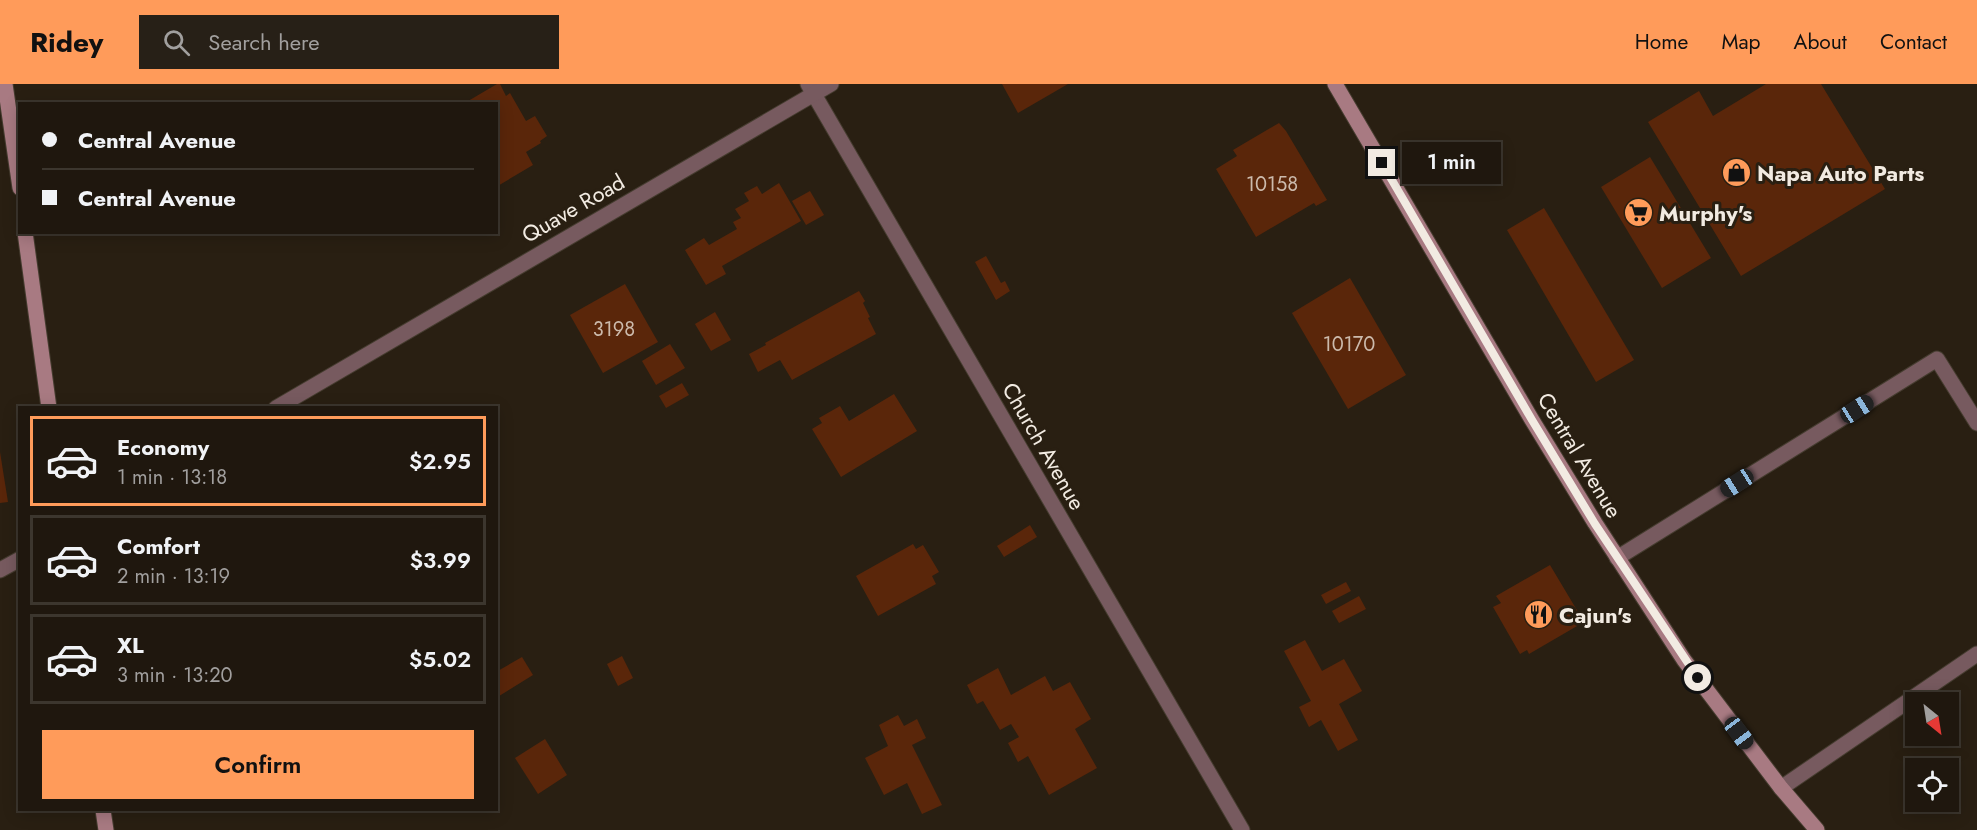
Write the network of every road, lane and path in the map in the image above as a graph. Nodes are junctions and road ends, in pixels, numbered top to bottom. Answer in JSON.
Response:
{"nodes":[{"id":1,"x":6,"y":84,"type":"edge"},
{"id":2,"x":831,"y":84,"type":"edge"},
{"id":3,"x":1335,"y":84,"type":"edge"},
{"id":4,"x":811,"y":89,"type":"edge"},
{"id":5,"x":18,"y":173,"type":"edge"},
{"id":6,"x":26,"y":234,"type":"edge"},
{"id":7,"x":49,"y":406,"type":"edge"},
{"id":8,"x":279,"y":406,"type":"edge"},
{"id":9,"x":1977,"y":423,"type":"edge"},
{"id":10,"x":1617,"y":558,"type":"junction"},
{"id":11,"x":18,"y":560,"type":"edge"},
{"id":12,"x":0,"y":570,"type":"edge"},
{"id":13,"x":1977,"y":654,"type":"edge"},
{"id":14,"x":1781,"y":788,"type":"junction"},
{"id":15,"x":103,"y":811,"type":"edge"},
{"id":16,"x":106,"y":830,"type":"edge"},
{"id":17,"x":1242,"y":830,"type":"edge"},
{"id":18,"x":1817,"y":830,"type":"edge"}],
"edges":[{"from":1,"to":5,"type":"main road"},
{"from":2,"to":4,"type":"street","name":"Quave Road"},
{"from":3,"to":10,"type":"main road","name":"Central Avenue"},
{"from":4,"to":8,"type":"street","name":"Quave Road"},
{"from":4,"to":17,"type":"street","name":"Church Avenue"},
{"from":6,"to":7,"type":"main road"},
{"from":9,"to":10,"type":"street"},
{"from":10,"to":14,"type":"main road","name":"Central Avenue"},
{"from":11,"to":12,"type":"street"},
{"from":13,"to":14,"type":"street"},
{"from":14,"to":18,"type":"main road","name":"Central Avenue"},
{"from":15,"to":16,"type":"main road"}]}
